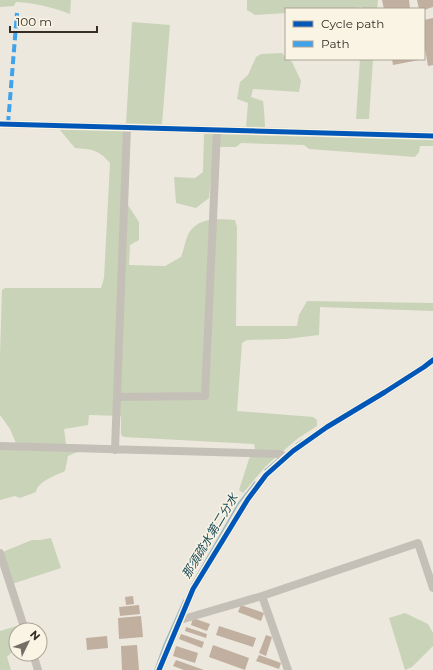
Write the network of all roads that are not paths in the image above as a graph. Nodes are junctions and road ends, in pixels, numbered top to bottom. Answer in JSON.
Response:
{"nodes":[{"id":1,"x":0,"y":124,"type":"edge"},
{"id":2,"x":127,"y":127,"type":"junction"},
{"id":3,"x":217,"y":130,"type":"junction"},
{"id":4,"x":433,"y":136,"type":"edge"},
{"id":5,"x":433,"y":360,"type":"edge"},
{"id":6,"x":118,"y":396,"type":"junction"},
{"id":7,"x":0,"y":446,"type":"edge"},
{"id":8,"x":115,"y":450,"type":"junction"},
{"id":9,"x":286,"y":457,"type":"junction"},
{"id":10,"x":0,"y":553,"type":"edge"},
{"id":11,"x":433,"y":588,"type":"edge"},
{"id":12,"x":262,"y":596,"type":"junction"},
{"id":13,"x":180,"y":620,"type":"junction"},
{"id":14,"x":22,"y":622,"type":"edge"},
{"id":15,"x":159,"y":670,"type":"edge"},
{"id":16,"x":288,"y":670,"type":"edge"}],
"edges":[{"from":1,"to":2,"type":"street"},
{"from":2,"to":3,"type":"street"},
{"from":2,"to":6,"type":"street"},
{"from":3,"to":4,"type":"street"},
{"from":3,"to":6,"type":"street"},
{"from":5,"to":9,"type":"street"},
{"from":6,"to":8,"type":"street"},
{"from":7,"to":8,"type":"street"},
{"from":8,"to":9,"type":"street"},
{"from":9,"to":13,"type":"street"},
{"from":10,"to":14,"type":"street"},
{"from":11,"to":12,"type":"street"},
{"from":12,"to":13,"type":"street"},
{"from":12,"to":16,"type":"street"},
{"from":13,"to":15,"type":"street"}]}
